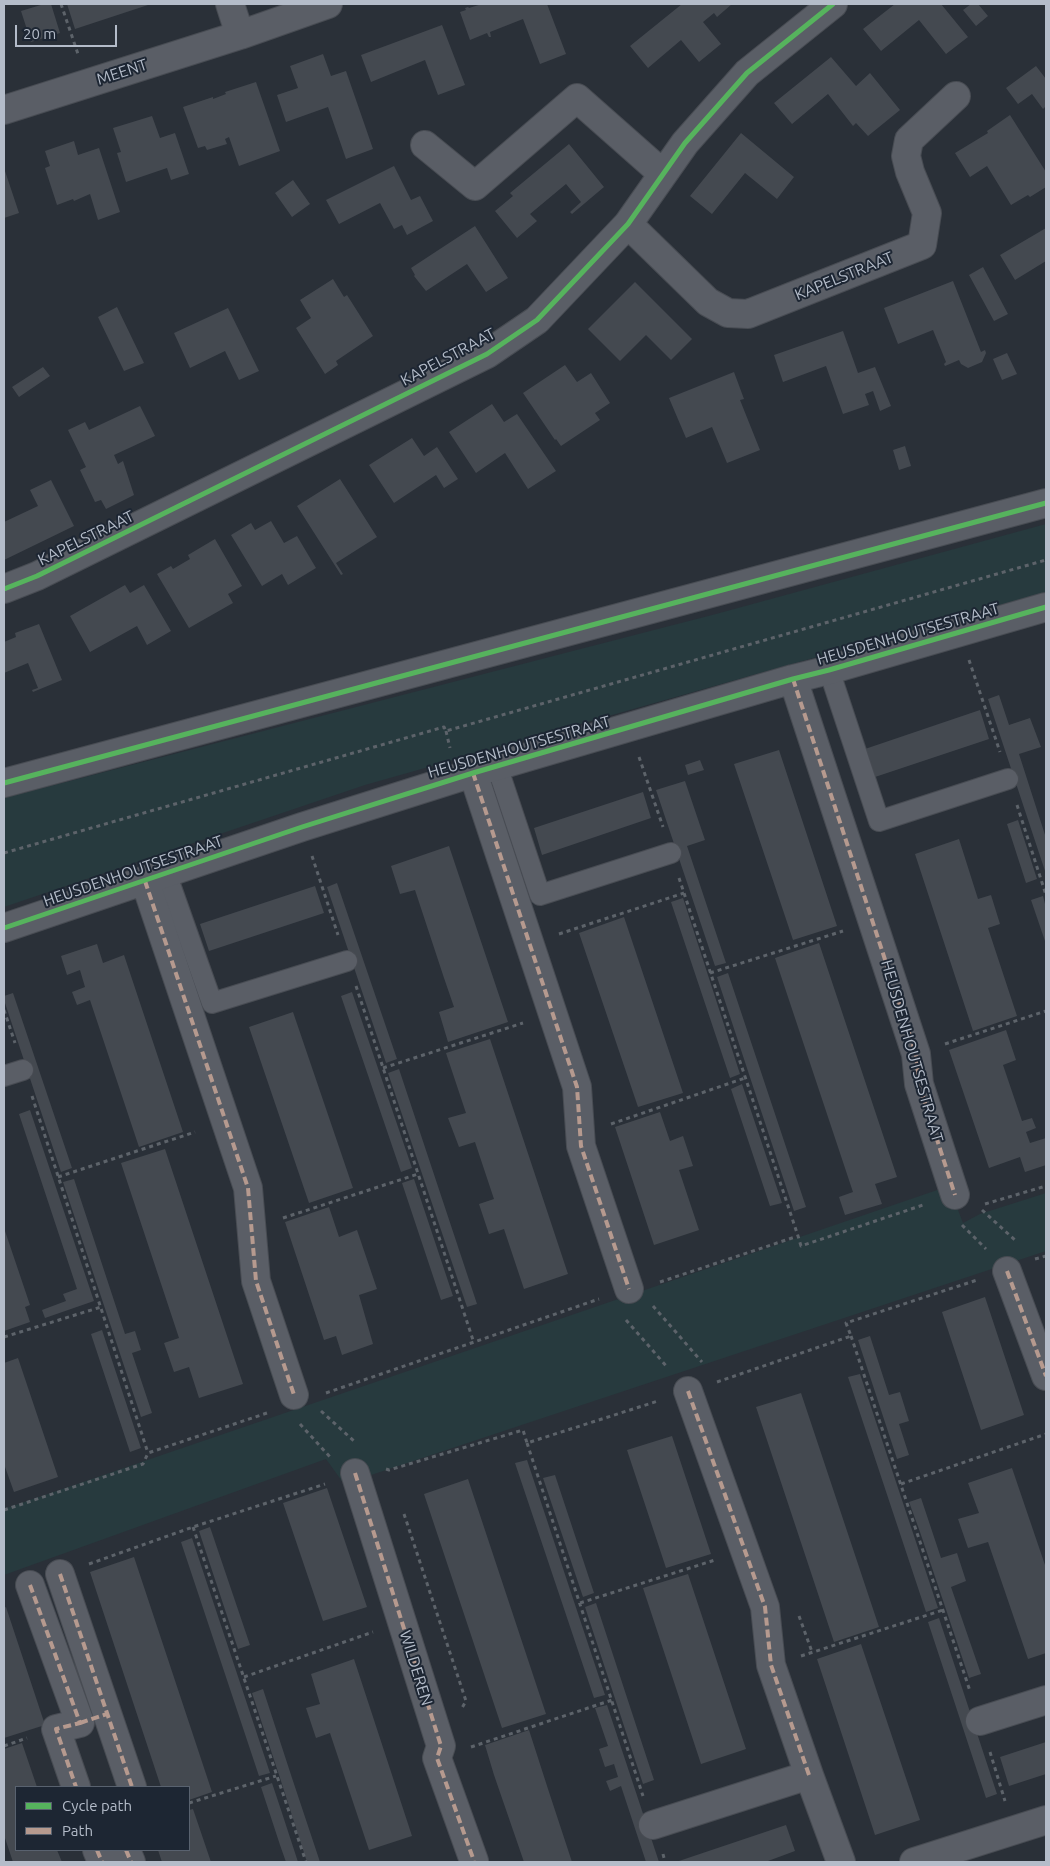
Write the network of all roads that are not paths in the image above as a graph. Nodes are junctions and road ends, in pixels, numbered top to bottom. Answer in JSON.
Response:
{"nodes":[{"id":1,"x":230,"y":4,"type":"edge"},
{"id":2,"x":328,"y":4,"type":"edge"},
{"id":3,"x":833,"y":4,"type":"edge"},
{"id":4,"x":240,"y":34,"type":"junction"},
{"id":5,"x":956,"y":96,"type":"dead end"},
{"id":6,"x":4,"y":110,"type":"edge"},
{"id":7,"x":425,"y":145,"type":"dead end"},
{"id":8,"x":663,"y":174,"type":"junction"},
{"id":9,"x":628,"y":224,"type":"junction"},
{"id":10,"x":1046,"y":503,"type":"edge"},
{"id":11,"x":4,"y":589,"type":"edge"},
{"id":12,"x":1046,"y":607,"type":"edge"},
{"id":13,"x":829,"y":670,"type":"junction"},
{"id":14,"x":793,"y":679,"type":"junction"},
{"id":15,"x":485,"y":770,"type":"junction"},
{"id":16,"x":1008,"y":779,"type":"dead end"},
{"id":17,"x":4,"y":783,"type":"edge"},
{"id":18,"x":671,"y":853,"type":"road end"},
{"id":19,"x":155,"y":877,"type":"junction"},
{"id":20,"x":4,"y":928,"type":"edge"},
{"id":21,"x":347,"y":961,"type":"road end"},
{"id":22,"x":23,"y":1070,"type":"road end"},
{"id":23,"x":4,"y":1076,"type":"edge"},
{"id":24,"x":956,"y":1208,"type":"road end"},
{"id":25,"x":1007,"y":1271,"type":"road end"},
{"id":26,"x":634,"y":1289,"type":"road end"},
{"id":27,"x":1046,"y":1376,"type":"edge"},
{"id":28,"x":688,"y":1391,"type":"road end"},
{"id":29,"x":296,"y":1400,"type":"road end"},
{"id":30,"x":351,"y":1474,"type":"road end"},
{"id":31,"x":60,"y":1574,"type":"road end"},
{"id":32,"x":30,"y":1585,"type":"dead end"},
{"id":33,"x":1046,"y":1700,"type":"edge"},
{"id":34,"x":107,"y":1714,"type":"junction"},
{"id":35,"x":980,"y":1721,"type":"road end"},
{"id":36,"x":80,"y":1723,"type":"junction"},
{"id":37,"x":809,"y":1775,"type":"junction"},
{"id":38,"x":76,"y":1786,"type":"edge"},
{"id":39,"x":132,"y":1786,"type":"edge"},
{"id":40,"x":1046,"y":1820,"type":"edge"},
{"id":41,"x":653,"y":1825,"type":"road end"},
{"id":42,"x":473,"y":1862,"type":"edge"},
{"id":43,"x":841,"y":1862,"type":"edge"},
{"id":44,"x":914,"y":1862,"type":"edge"}],
"edges":[{"from":1,"to":4,"type":"street"},
{"from":2,"to":4,"type":"street","name":"MEENT"},
{"from":3,"to":8,"type":"street","name":"KAPELSTRAAT"},
{"from":4,"to":6,"type":"street","name":"MEENT"},
{"from":5,"to":9,"type":"street","name":"KAPELSTRAAT"},
{"from":7,"to":8,"type":"street"},
{"from":8,"to":9,"type":"street","name":"KAPELSTRAAT"},
{"from":9,"to":11,"type":"street","name":"KAPELSTRAAT"},
{"from":10,"to":17,"type":"street"},
{"from":12,"to":13,"type":"street","name":"HEUSDENHOUTSESTRAAT"},
{"from":13,"to":14,"type":"street","name":"HEUSDENHOUTSESTRAAT"},
{"from":13,"to":16,"type":"lane"},
{"from":14,"to":15,"type":"street","name":"HEUSDENHOUTSESTRAAT"},
{"from":14,"to":24,"type":"street","name":"HEUSDENHOUTSESTRAAT"},
{"from":15,"to":18,"type":"lane"},
{"from":15,"to":19,"type":"street","name":"HEUSDENHOUTSESTRAAT"},
{"from":15,"to":26,"type":"street","name":"HEUSDENHOUTSESTRAAT"},
{"from":19,"to":20,"type":"street","name":"HEUSDENHOUTSESTRAAT"},
{"from":19,"to":21,"type":"lane"},
{"from":19,"to":29,"type":"street","name":"HEUSDENHOUTSESTRAAT"},
{"from":22,"to":23,"type":"lane"},
{"from":25,"to":27,"type":"street"},
{"from":28,"to":37,"type":"street"},
{"from":30,"to":42,"type":"street","name":"WILDEREN"},
{"from":31,"to":34,"type":"street"},
{"from":32,"to":36,"type":"street"},
{"from":33,"to":35,"type":"street"},
{"from":34,"to":36,"type":"street"},
{"from":34,"to":39,"type":"street"},
{"from":36,"to":38,"type":"street"},
{"from":37,"to":41,"type":"street"},
{"from":37,"to":43,"type":"street"},
{"from":40,"to":44,"type":"street"}]}
